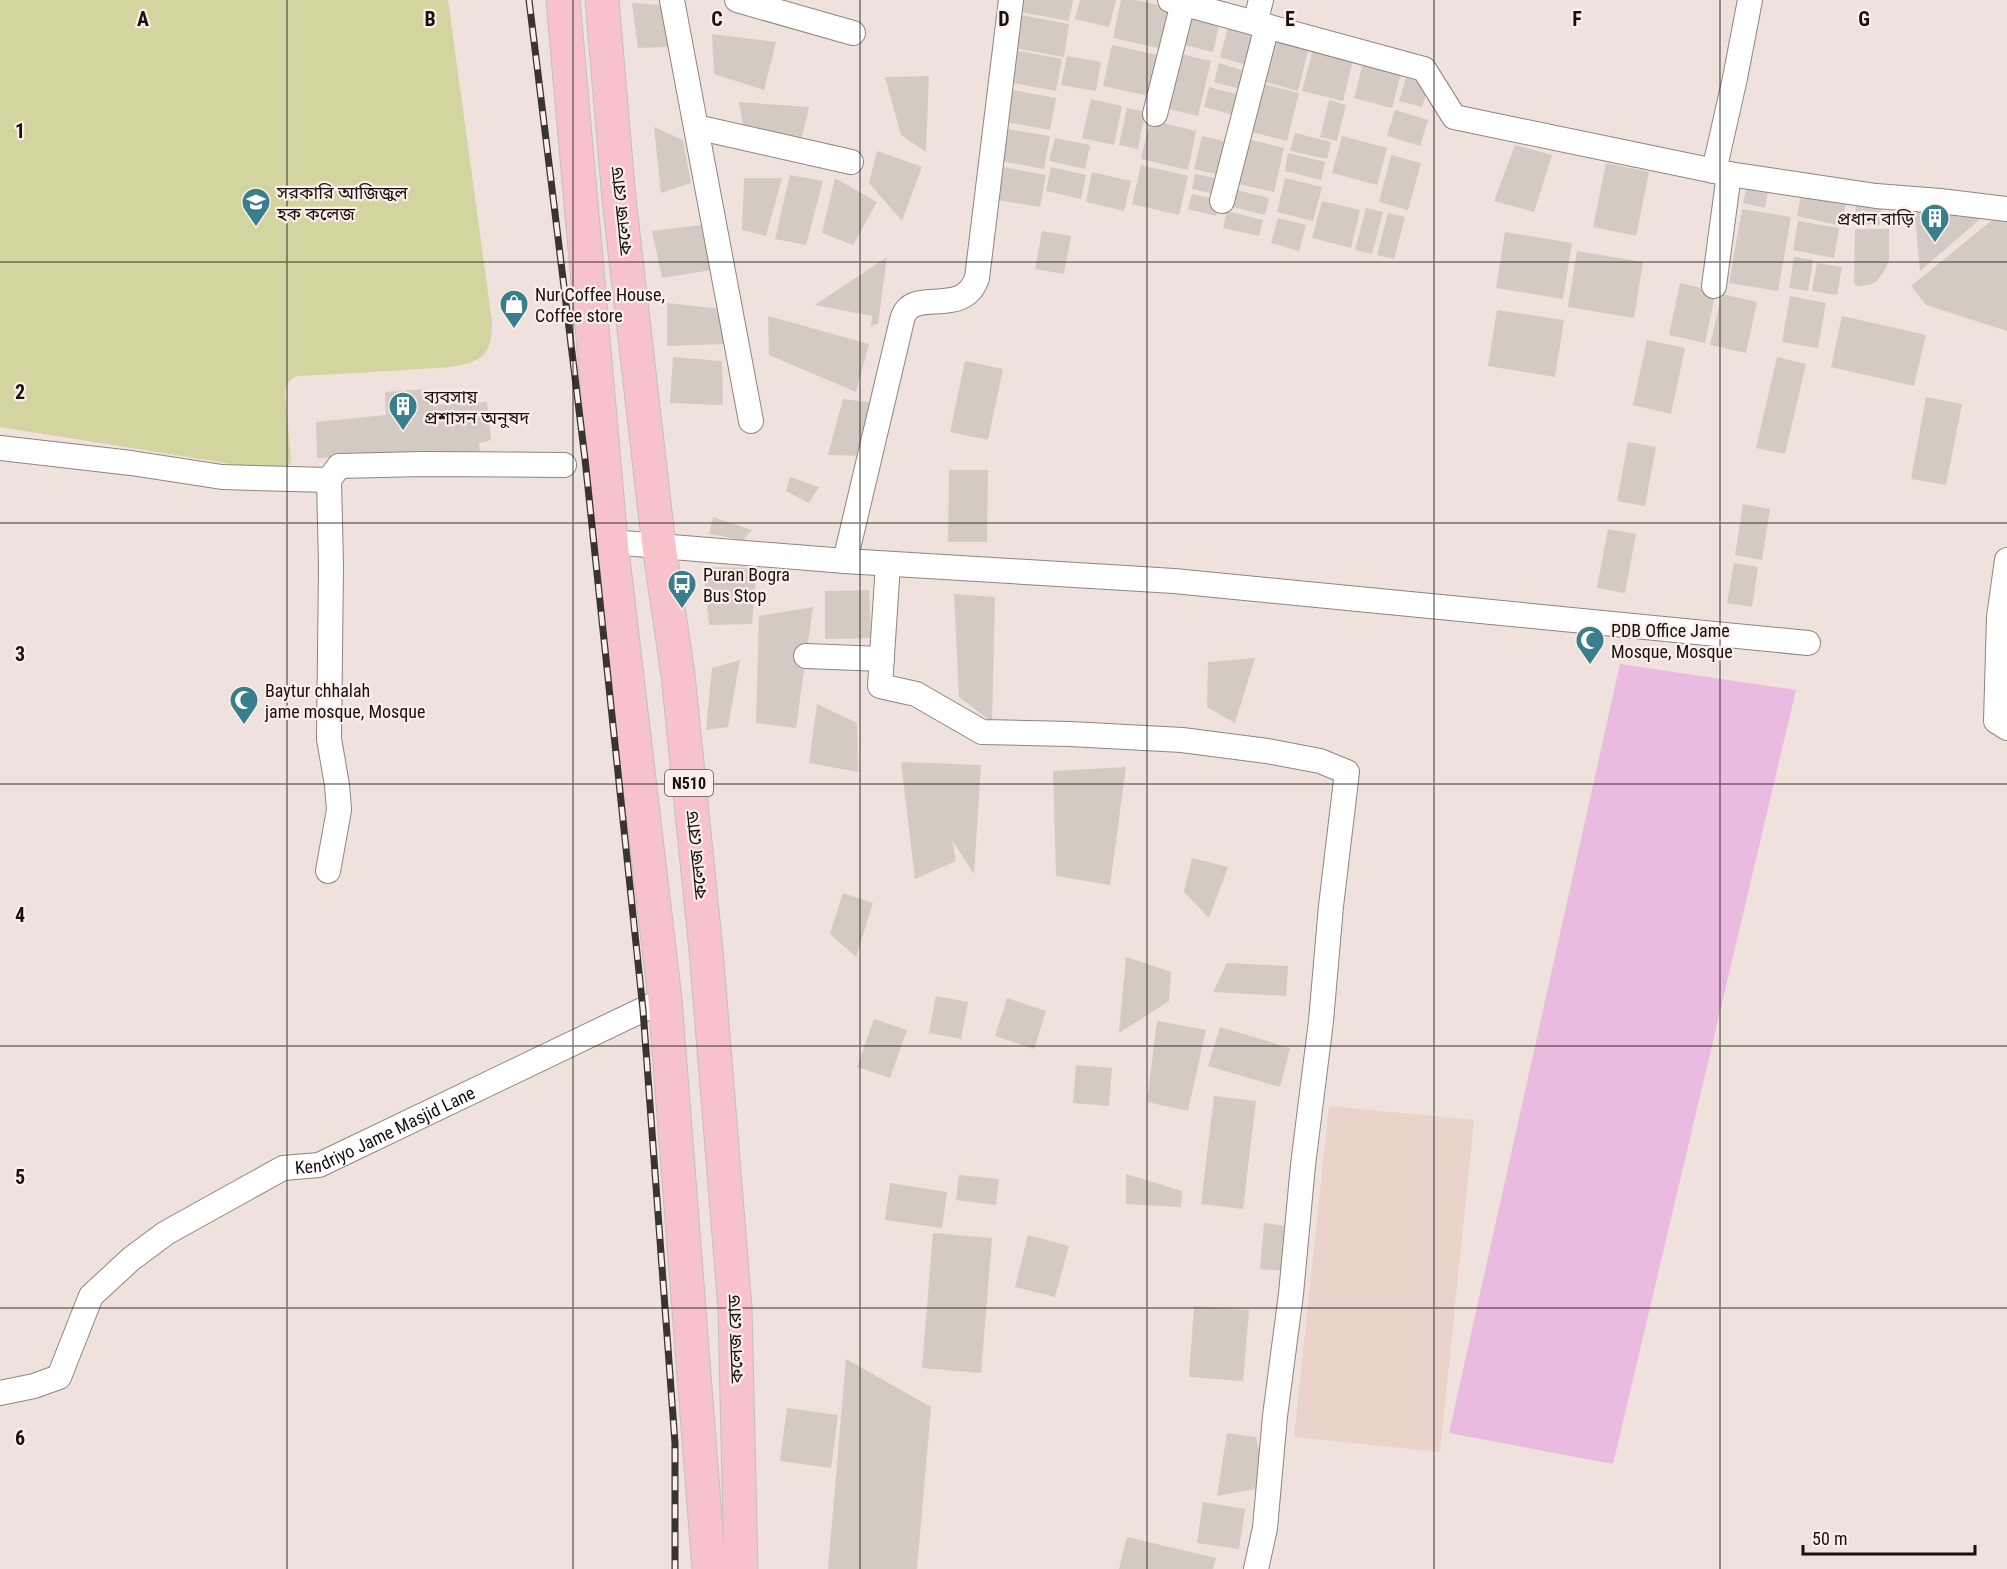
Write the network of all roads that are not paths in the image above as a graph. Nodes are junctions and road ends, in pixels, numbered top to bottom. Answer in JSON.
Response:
{"nodes":[{"id":1,"x":563,"y":0,"type":"edge"},
{"id":2,"x":602,"y":0,"type":"edge"},
{"id":3,"x":672,"y":0,"type":"edge"},
{"id":4,"x":737,"y":0,"type":"edge"},
{"id":5,"x":1011,"y":0,"type":"edge"},
{"id":6,"x":1261,"y":0,"type":"edge"},
{"id":7,"x":1750,"y":0,"type":"edge"},
{"id":8,"x":1176,"y":2,"type":"edge"},
{"id":9,"x":1261,"y":25,"type":"junction"},
{"id":10,"x":853,"y":33,"type":"dead end"},
{"id":11,"x":1155,"y":114,"type":"dead end"},
{"id":12,"x":696,"y":126,"type":"junction"},
{"id":13,"x":851,"y":162,"type":"dead end"},
{"id":14,"x":1722,"y":173,"type":"junction"},
{"id":15,"x":1222,"y":201,"type":"dead end"},
{"id":16,"x":2007,"y":209,"type":"edge"},
{"id":17,"x":1714,"y":286,"type":"dead end"},
{"id":18,"x":751,"y":421,"type":"dead end"},
{"id":19,"x":0,"y":448,"type":"edge"},
{"id":20,"x":564,"y":465,"type":"dead end"},
{"id":21,"x":329,"y":480,"type":"junction"},
{"id":22,"x":611,"y":542,"type":"junction"},
{"id":23,"x":659,"y":546,"type":"junction"},
{"id":24,"x":2007,"y":560,"type":"edge"},
{"id":25,"x":845,"y":561,"type":"junction"},
{"id":26,"x":888,"y":564,"type":"junction"},
{"id":27,"x":1808,"y":643,"type":"dead end"},
{"id":28,"x":806,"y":656,"type":"dead end"},
{"id":29,"x":882,"y":659,"type":"junction"},
{"id":30,"x":2007,"y":728,"type":"edge"},
{"id":31,"x":328,"y":871,"type":"dead end"},
{"id":32,"x":665,"y":999,"type":"junction"},
{"id":33,"x":0,"y":1393,"type":"edge"},
{"id":34,"x":709,"y":1569,"type":"edge"},
{"id":35,"x":741,"y":1569,"type":"edge"},
{"id":36,"x":1257,"y":1569,"type":"edge"}],
"edges":[{"from":1,"to":22,"type":"highway","number":"N510"},
{"from":2,"to":23,"type":"highway","name":"কলেজ রোড","number":"N510"},
{"from":3,"to":12,"type":"street"},
{"from":4,"to":10,"type":"street"},
{"from":5,"to":25,"type":"street"},
{"from":6,"to":9,"type":"street"},
{"from":7,"to":14,"type":"street"},
{"from":8,"to":9,"type":"street"},
{"from":8,"to":11,"type":"street"},
{"from":9,"to":14,"type":"street"},
{"from":9,"to":15,"type":"street"},
{"from":12,"to":13,"type":"street"},
{"from":12,"to":18,"type":"street"},
{"from":14,"to":16,"type":"street"},
{"from":14,"to":17,"type":"street"},
{"from":19,"to":21,"type":"street"},
{"from":20,"to":21,"type":"street"},
{"from":21,"to":31,"type":"street"},
{"from":22,"to":23,"type":"street"},
{"from":22,"to":32,"type":"highway","number":"N510"},
{"from":23,"to":25,"type":"street"},
{"from":23,"to":35,"type":"highway","name":"কলেজ রোড","number":"N510"},
{"from":24,"to":30,"type":"street"},
{"from":25,"to":26,"type":"street"},
{"from":26,"to":27,"type":"street"},
{"from":26,"to":29,"type":"street"},
{"from":28,"to":29,"type":"street"},
{"from":29,"to":36,"type":"street"},
{"from":32,"to":33,"type":"street","name":"Kendriyo Jame Masjid Lane"},
{"from":32,"to":34,"type":"highway","number":"N510"}]}
